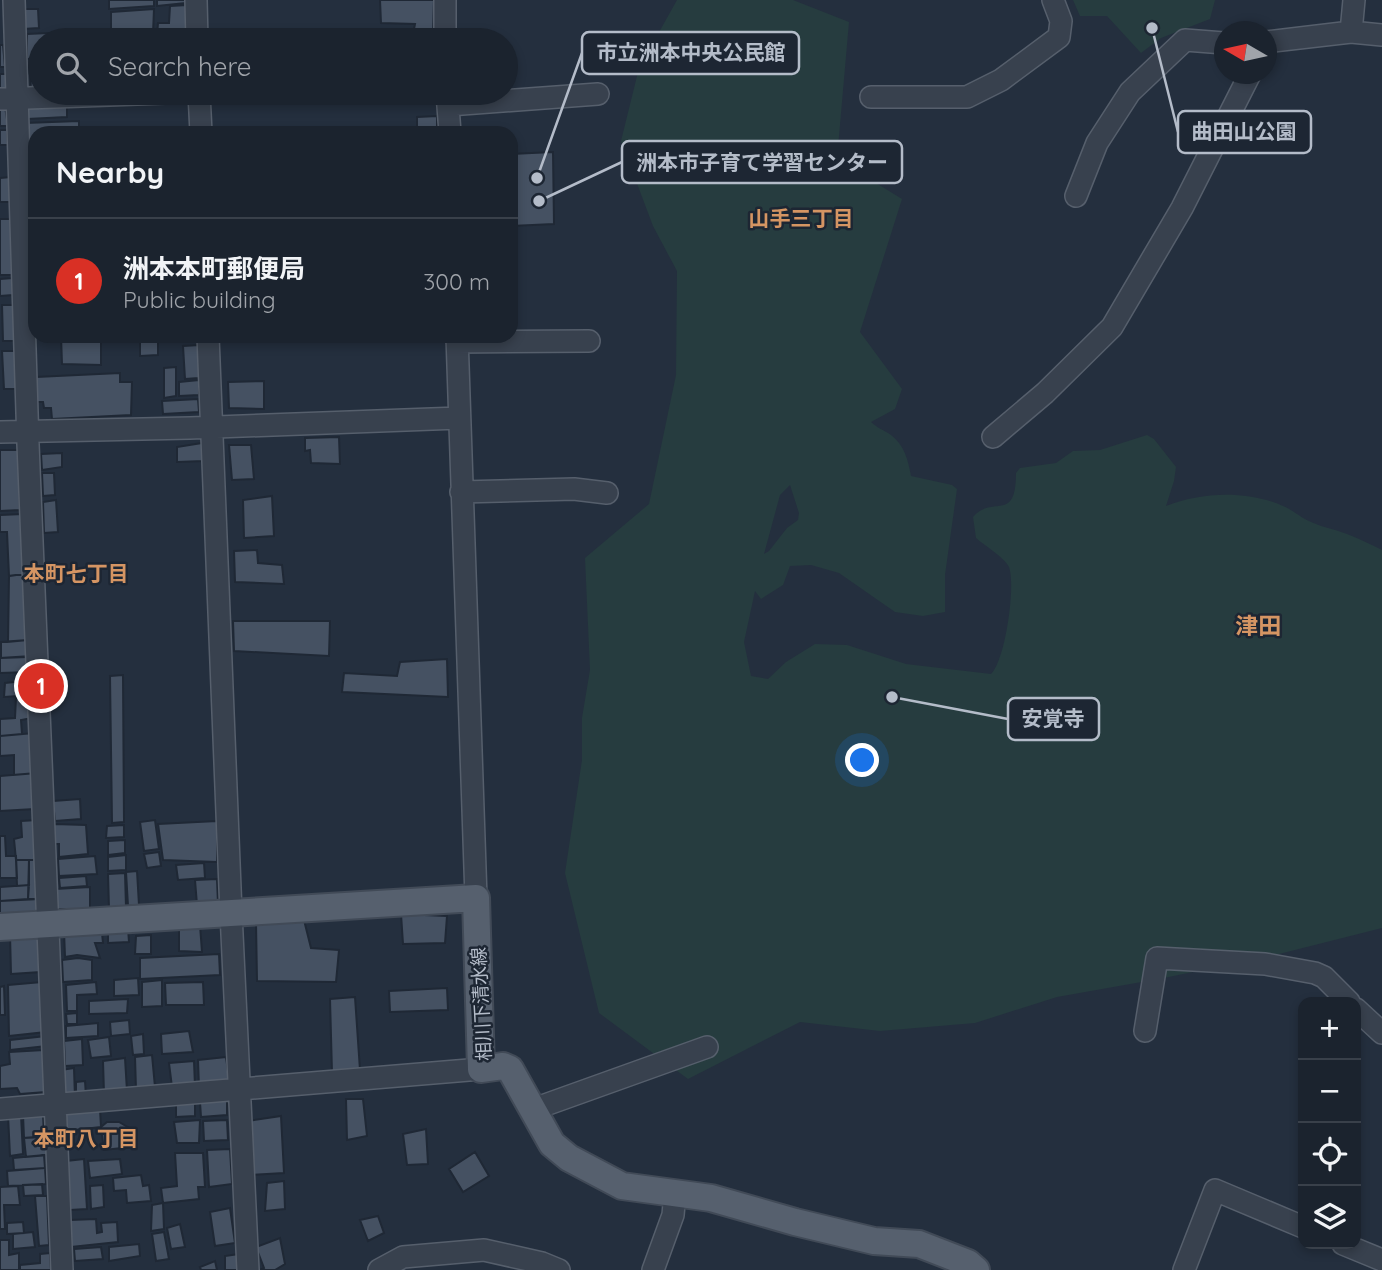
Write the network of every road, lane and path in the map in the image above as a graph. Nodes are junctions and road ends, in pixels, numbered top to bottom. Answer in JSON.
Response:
{"nodes":[{"id":1,"x":14,"y":0,"type":"edge"},
{"id":2,"x":196,"y":0,"type":"edge"},
{"id":3,"x":444,"y":0,"type":"edge"},
{"id":4,"x":1052,"y":0,"type":"edge"},
{"id":5,"x":1354,"y":0,"type":"edge"},
{"id":6,"x":197,"y":28,"type":"edge"},
{"id":7,"x":445,"y":28,"type":"edge"},
{"id":8,"x":1351,"y":32,"type":"junction"},
{"id":9,"x":1382,"y":35,"type":"edge"},
{"id":10,"x":1277,"y":41,"type":"edge"},
{"id":11,"x":1214,"y":42,"type":"edge"},
{"id":12,"x":1245,"y":84,"type":"edge"},
{"id":13,"x":598,"y":94,"type":"dead end"},
{"id":14,"x":518,"y":97,"type":"edge"},
{"id":15,"x":871,"y":97,"type":"dead end"},
{"id":16,"x":28,"y":98,"type":"edge"},
{"id":17,"x":9,"y":99,"type":"edge"},
{"id":18,"x":200,"y":105,"type":"edge"},
{"id":19,"x":448,"y":105,"type":"edge"},
{"id":20,"x":201,"y":126,"type":"edge"},
{"id":21,"x":450,"y":126,"type":"edge"},
{"id":22,"x":1076,"y":196,"type":"dead end"},
{"id":23,"x":518,"y":340,"type":"edge"},
{"id":24,"x":589,"y":341,"type":"dead end"},
{"id":25,"x":208,"y":343,"type":"edge"},
{"id":26,"x":457,"y":343,"type":"edge"},
{"id":27,"x":459,"y":418,"type":"junction"},
{"id":28,"x":211,"y":427,"type":"junction"},
{"id":29,"x":29,"y":431,"type":"junction"},
{"id":30,"x":0,"y":432,"type":"edge"},
{"id":31,"x":993,"y":437,"type":"dead end"},
{"id":32,"x":461,"y":492,"type":"junction"},
{"id":33,"x":607,"y":493,"type":"dead end"},
{"id":34,"x":476,"y":898,"type":"junction"},
{"id":35,"x":231,"y":913,"type":"junction"},
{"id":36,"x":48,"y":924,"type":"junction"},
{"id":37,"x":0,"y":928,"type":"edge"},
{"id":38,"x":1344,"y":997,"type":"edge"},
{"id":39,"x":1361,"y":1014,"type":"edge"},
{"id":40,"x":1145,"y":1031,"type":"dead end"},
{"id":41,"x":1382,"y":1033,"type":"edge"},
{"id":42,"x":707,"y":1047,"type":"dead end"},
{"id":43,"x":481,"y":1069,"type":"junction"},
{"id":44,"x":239,"y":1090,"type":"junction"},
{"id":45,"x":56,"y":1104,"type":"junction"},
{"id":46,"x":0,"y":1109,"type":"edge"},
{"id":47,"x":534,"y":1110,"type":"junction"},
{"id":48,"x":676,"y":1193,"type":"junction"},
{"id":49,"x":1298,"y":1225,"type":"edge"},
{"id":50,"x":1355,"y":1249,"type":"edge"},
{"id":51,"x":1382,"y":1260,"type":"edge"},
{"id":52,"x":62,"y":1270,"type":"edge"},
{"id":53,"x":248,"y":1270,"type":"edge"},
{"id":54,"x":379,"y":1270,"type":"edge"},
{"id":55,"x":559,"y":1270,"type":"edge"},
{"id":56,"x":653,"y":1270,"type":"edge"},
{"id":57,"x":976,"y":1270,"type":"edge"},
{"id":58,"x":1184,"y":1270,"type":"edge"}],
"edges":[{"from":1,"to":17,"type":"street"},
{"from":2,"to":6,"type":"street"},
{"from":3,"to":7,"type":"street"},
{"from":4,"to":15,"type":"street"},
{"from":5,"to":8,"type":"street"},
{"from":8,"to":9,"type":"street"},
{"from":8,"to":10,"type":"street"},
{"from":11,"to":22,"type":"street"},
{"from":12,"to":31,"type":"street"},
{"from":13,"to":14,"type":"street"},
{"from":16,"to":17,"type":"street"},
{"from":17,"to":29,"type":"street"},
{"from":18,"to":20,"type":"street"},
{"from":19,"to":21,"type":"street"},
{"from":23,"to":24,"type":"street"},
{"from":25,"to":28,"type":"street"},
{"from":26,"to":27,"type":"street"},
{"from":27,"to":28,"type":"street"},
{"from":27,"to":32,"type":"street"},
{"from":28,"to":29,"type":"street"},
{"from":28,"to":35,"type":"street"},
{"from":29,"to":30,"type":"street"},
{"from":29,"to":36,"type":"street"},
{"from":32,"to":33,"type":"street"},
{"from":32,"to":34,"type":"street"},
{"from":34,"to":35,"type":"main road"},
{"from":34,"to":43,"type":"main road","name":"相川下清水線"},
{"from":35,"to":36,"type":"main road"},
{"from":35,"to":44,"type":"street"},
{"from":36,"to":37,"type":"main road"},
{"from":36,"to":45,"type":"street"},
{"from":38,"to":40,"type":"street"},
{"from":39,"to":41,"type":"street"},
{"from":42,"to":47,"type":"street"},
{"from":43,"to":44,"type":"street"},
{"from":43,"to":47,"type":"main road","name":"相川下清水線"},
{"from":44,"to":45,"type":"street"},
{"from":44,"to":53,"type":"street"},
{"from":45,"to":46,"type":"street"},
{"from":45,"to":52,"type":"street"},
{"from":47,"to":48,"type":"main road","name":"相川下清水線"},
{"from":48,"to":56,"type":"street"},
{"from":48,"to":57,"type":"main road","name":"相川下清水線"},
{"from":49,"to":58,"type":"street"},
{"from":50,"to":51,"type":"street"},
{"from":54,"to":55,"type":"street"}]}
